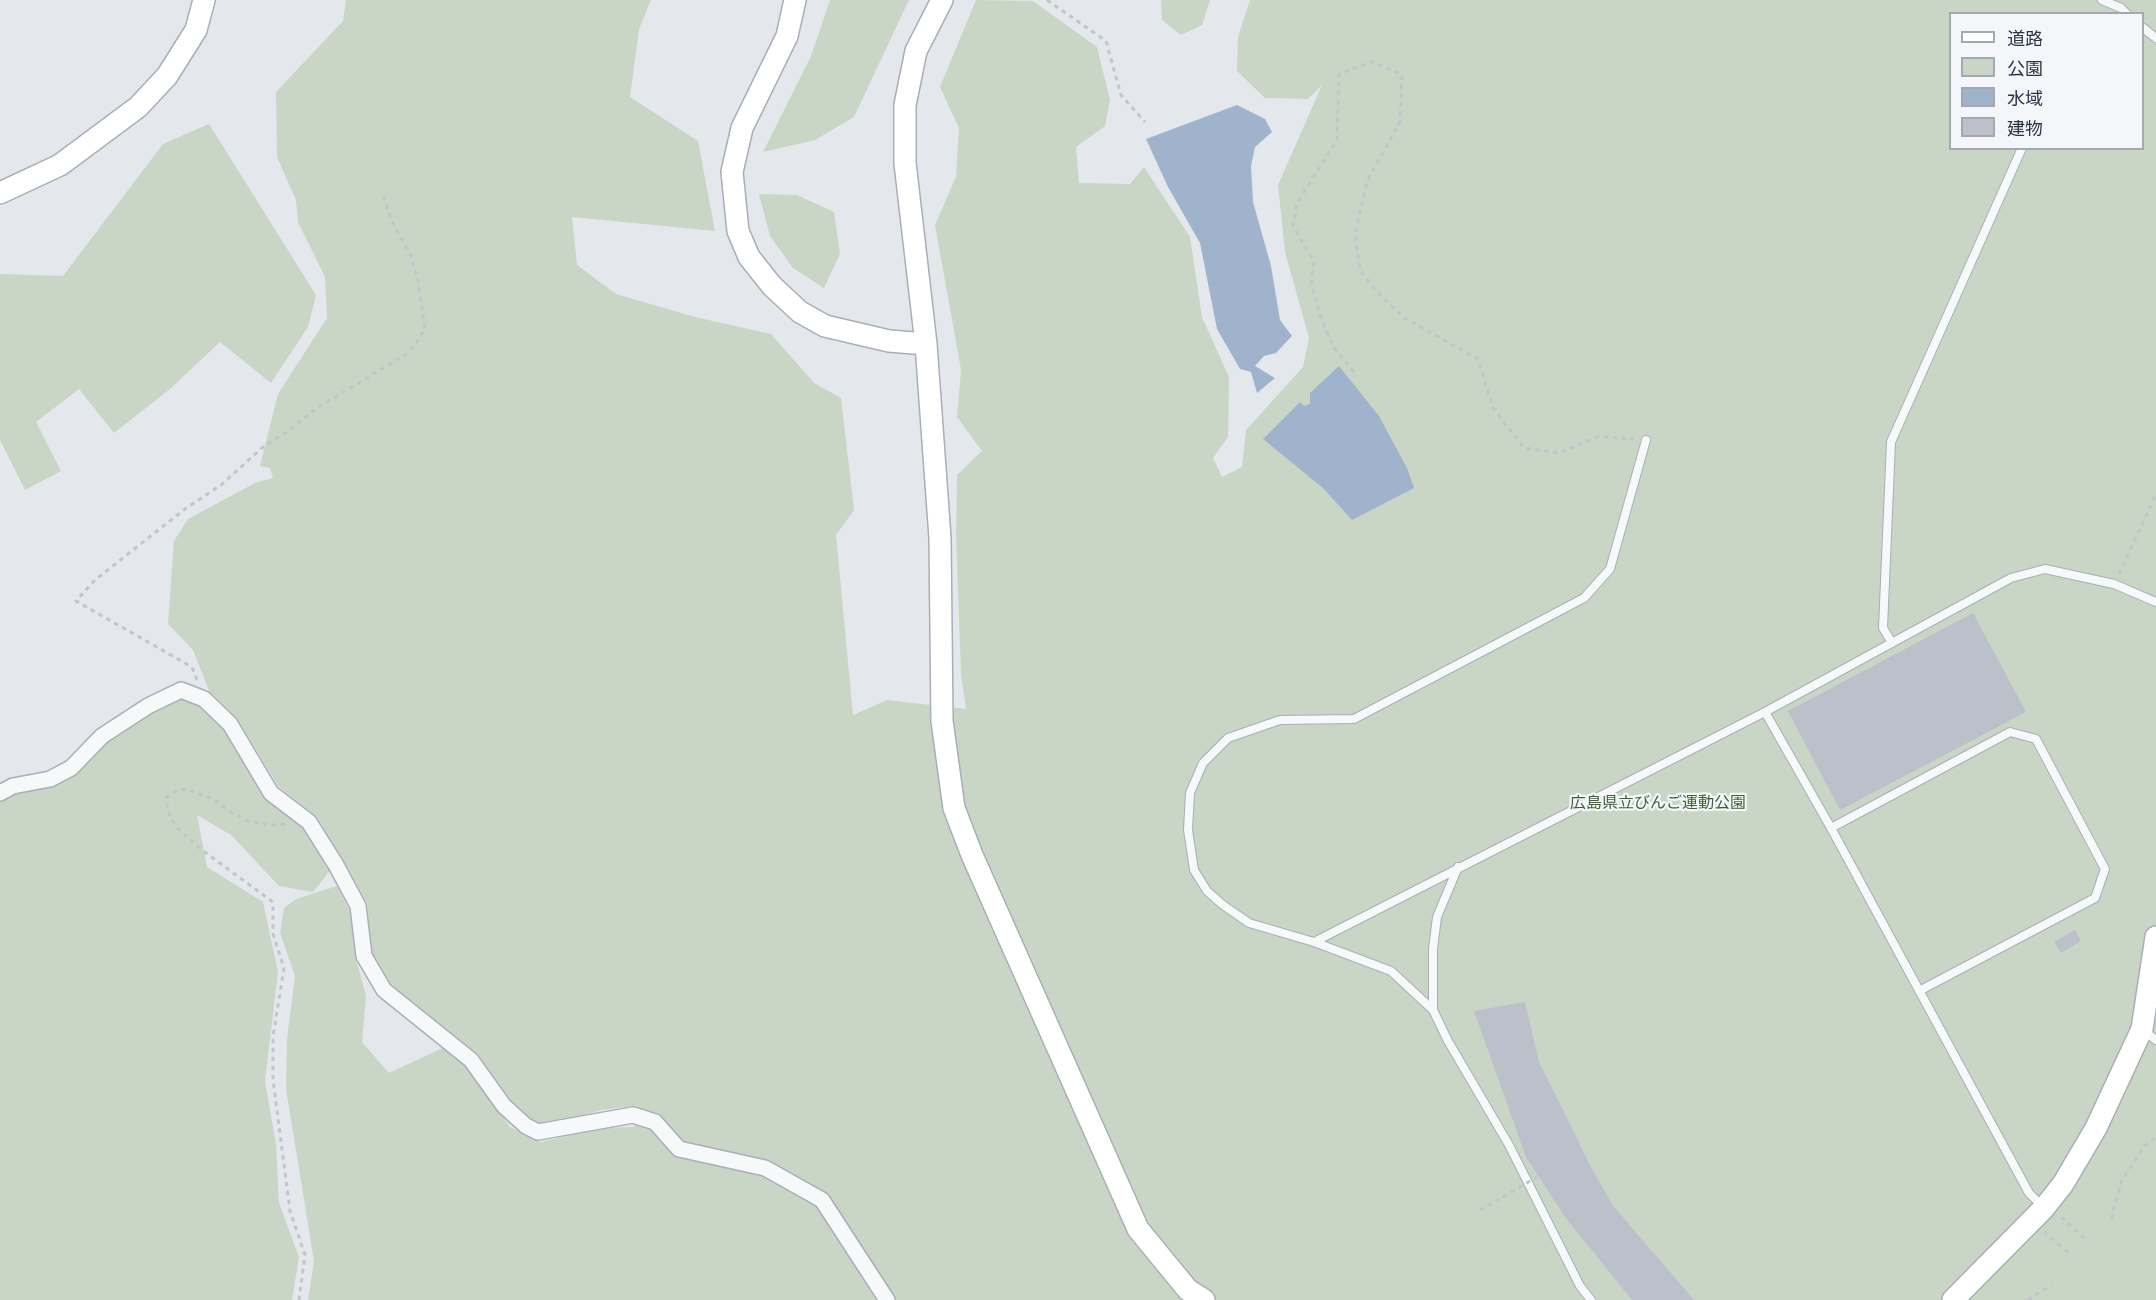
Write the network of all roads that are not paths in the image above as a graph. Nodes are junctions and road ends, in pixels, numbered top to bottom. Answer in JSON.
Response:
{"nodes":[{"id":1,"x":204,"y":0,"type":"edge"},
{"id":2,"x":795,"y":0,"type":"edge"},
{"id":3,"x":942,"y":0,"type":"edge"},
{"id":4,"x":2102,"y":0,"type":"edge"},
{"id":5,"x":2121,"y":12,"type":"edge"},
{"id":6,"x":2144,"y":29,"type":"edge"},
{"id":7,"x":2156,"y":38,"type":"edge"},
{"id":8,"x":2021,"y":150,"type":"edge"},
{"id":9,"x":0,"y":193,"type":"edge"},
{"id":10,"x":926,"y":344,"type":"junction"},
{"id":11,"x":1646,"y":440,"type":"road end"},
{"id":12,"x":2156,"y":602,"type":"edge"},
{"id":13,"x":1892,"y":643,"type":"junction"},
{"id":14,"x":1765,"y":712,"type":"junction"},
{"id":15,"x":0,"y":793,"type":"edge"},
{"id":16,"x":1831,"y":828,"type":"junction"},
{"id":17,"x":1458,"y":867,"type":"junction"},
{"id":18,"x":2156,"y":938,"type":"edge"},
{"id":19,"x":1314,"y":942,"type":"junction"},
{"id":20,"x":1919,"y":991,"type":"junction"},
{"id":21,"x":1433,"y":1010,"type":"junction"},
{"id":22,"x":2149,"y":1034,"type":"edge"},
{"id":23,"x":2044,"y":1208,"type":"junction"},
{"id":24,"x":887,"y":1300,"type":"edge"},
{"id":25,"x":1204,"y":1300,"type":"edge"},
{"id":26,"x":1590,"y":1300,"type":"edge"},
{"id":27,"x":1953,"y":1300,"type":"edge"}],
"edges":[{"from":1,"to":9,"type":"street"},
{"from":2,"to":10,"type":"street"},
{"from":3,"to":10,"type":"street"},
{"from":4,"to":5,"type":"lane"},
{"from":6,"to":7,"type":"lane"},
{"from":8,"to":13,"type":"lane"},
{"from":10,"to":25,"type":"street"},
{"from":11,"to":19,"type":"lane"},
{"from":12,"to":13,"type":"lane"},
{"from":13,"to":14,"type":"lane"},
{"from":14,"to":16,"type":"lane"},
{"from":14,"to":17,"type":"lane"},
{"from":15,"to":24,"type":"street"},
{"from":16,"to":20,"type":"lane"},
{"from":16,"to":20,"type":"lane"},
{"from":17,"to":19,"type":"lane"},
{"from":17,"to":21,"type":"lane"},
{"from":18,"to":22,"type":"street"},
{"from":19,"to":21,"type":"lane"},
{"from":20,"to":23,"type":"lane"},
{"from":21,"to":26,"type":"lane"},
{"from":22,"to":23,"type":"street"},
{"from":23,"to":27,"type":"street"}]}
